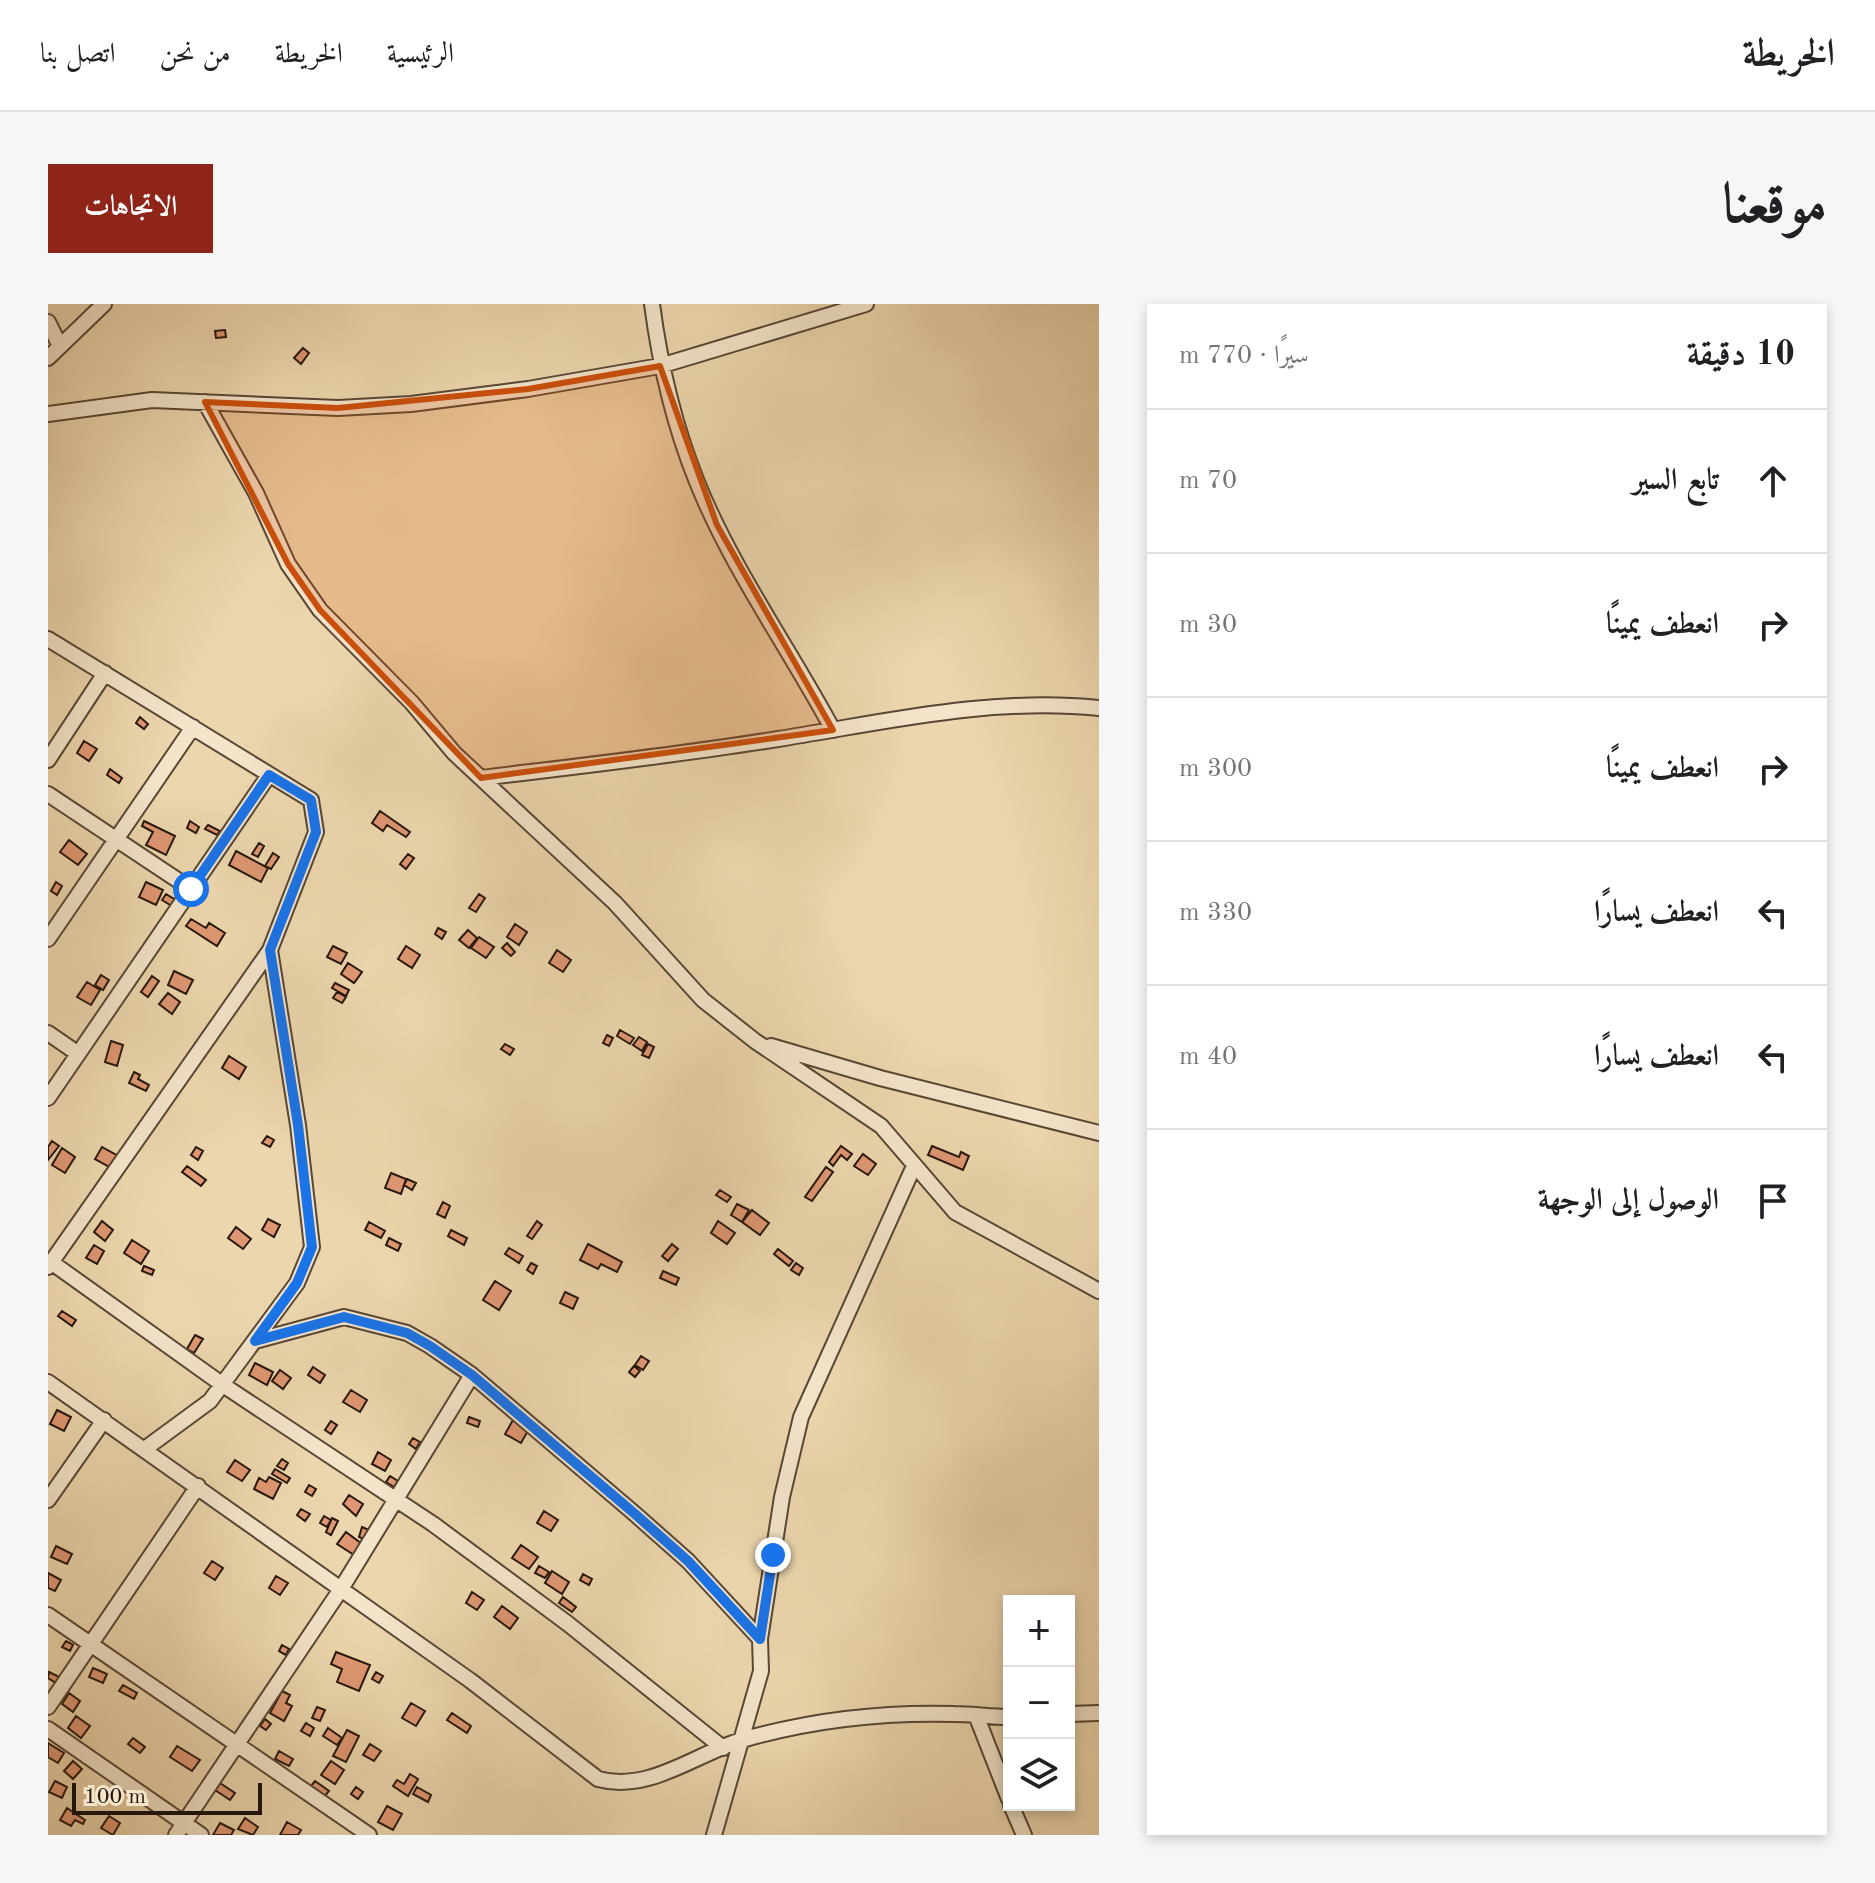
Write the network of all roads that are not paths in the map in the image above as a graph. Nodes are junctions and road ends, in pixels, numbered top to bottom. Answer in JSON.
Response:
{"nodes":[{"id":1,"x":104,"y":304,"type":"edge"},
{"id":2,"x":652,"y":304,"type":"edge"},
{"id":3,"x":866,"y":304,"type":"edge"},
{"id":4,"x":48,"y":322,"type":"edge"},
{"id":5,"x":60,"y":346,"type":"junction"},
{"id":6,"x":48,"y":358,"type":"edge"},
{"id":7,"x":660,"y":366,"type":"junction"},
{"id":8,"x":205,"y":402,"type":"junction"},
{"id":9,"x":48,"y":414,"type":"edge"},
{"id":10,"x":48,"y":639,"type":"edge"},
{"id":11,"x":105,"y":673,"type":"junction"},
{"id":12,"x":1099,"y":708,"type":"edge"},
{"id":13,"x":193,"y":727,"type":"junction"},
{"id":14,"x":833,"y":730,"type":"junction"},
{"id":15,"x":48,"y":760,"type":"edge"},
{"id":16,"x":269,"y":775,"type":"junction"},
{"id":17,"x":481,"y":778,"type":"junction"},
{"id":18,"x":48,"y":794,"type":"edge"},
{"id":19,"x":117,"y":841,"type":"junction"},
{"id":20,"x":191,"y":889,"type":"junction"},
{"id":21,"x":48,"y":939,"type":"edge"},
{"id":22,"x":270,"y":950,"type":"junction"},
{"id":23,"x":48,"y":1033,"type":"edge"},
{"id":24,"x":755,"y":1041,"type":"junction"},
{"id":25,"x":77,"y":1053,"type":"junction"},
{"id":26,"x":48,"y":1098,"type":"edge"},
{"id":27,"x":1099,"y":1133,"type":"edge"},
{"id":28,"x":914,"y":1166,"type":"junction"},
{"id":29,"x":50,"y":1264,"type":"edge"},
{"id":30,"x":1099,"y":1291,"type":"edge"},
{"id":31,"x":255,"y":1341,"type":"junction"},
{"id":32,"x":472,"y":1375,"type":"junction"},
{"id":33,"x":48,"y":1382,"type":"edge"},
{"id":34,"x":223,"y":1385,"type":"junction"},
{"id":35,"x":104,"y":1420,"type":"junction"},
{"id":36,"x":146,"y":1448,"type":"junction"},
{"id":37,"x":198,"y":1486,"type":"junction"},
{"id":38,"x":395,"y":1499,"type":"junction"},
{"id":39,"x":48,"y":1500,"type":"edge"},
{"id":40,"x":341,"y":1589,"type":"junction"},
{"id":41,"x":48,"y":1615,"type":"edge"},
{"id":42,"x":760,"y":1639,"type":"junction"},
{"id":43,"x":91,"y":1644,"type":"junction"},
{"id":44,"x":48,"y":1707,"type":"edge"},
{"id":45,"x":1099,"y":1713,"type":"edge"},
{"id":46,"x":1075,"y":1714,"type":"edge"},
{"id":47,"x":976,"y":1715,"type":"junction"},
{"id":48,"x":1003,"y":1717,"type":"edge"},
{"id":49,"x":48,"y":1729,"type":"edge"},
{"id":50,"x":738,"y":1741,"type":"junction"},
{"id":51,"x":237,"y":1744,"type":"junction"},
{"id":52,"x":723,"y":1748,"type":"junction"},
{"id":53,"x":1003,"y":1784,"type":"edge"},
{"id":54,"x":1014,"y":1811,"type":"edge"},
{"id":55,"x":180,"y":1829,"type":"edge"},
{"id":56,"x":201,"y":1835,"type":"edge"},
{"id":57,"x":369,"y":1835,"type":"edge"},
{"id":58,"x":714,"y":1835,"type":"edge"},
{"id":59,"x":1024,"y":1835,"type":"edge"}],
"edges":[{"from":1,"to":5,"type":"street"},
{"from":2,"to":7,"type":"street"},
{"from":3,"to":7,"type":"street"},
{"from":4,"to":5,"type":"street"},
{"from":5,"to":6,"type":"street"},
{"from":7,"to":8,"type":"street"},
{"from":7,"to":14,"type":"street"},
{"from":8,"to":9,"type":"street"},
{"from":8,"to":17,"type":"street"},
{"from":10,"to":11,"type":"street"},
{"from":11,"to":13,"type":"street"},
{"from":11,"to":15,"type":"street"},
{"from":12,"to":14,"type":"street"},
{"from":13,"to":16,"type":"street"},
{"from":13,"to":19,"type":"street"},
{"from":14,"to":17,"type":"street"},
{"from":16,"to":20,"type":"street"},
{"from":16,"to":22,"type":"street"},
{"from":17,"to":24,"type":"street"},
{"from":18,"to":19,"type":"street"},
{"from":19,"to":20,"type":"street"},
{"from":19,"to":21,"type":"street"},
{"from":20,"to":25,"type":"street"},
{"from":22,"to":29,"type":"street"},
{"from":22,"to":31,"type":"street"},
{"from":23,"to":25,"type":"street"},
{"from":24,"to":27,"type":"street"},
{"from":24,"to":28,"type":"street"},
{"from":25,"to":26,"type":"street"},
{"from":28,"to":30,"type":"street"},
{"from":28,"to":42,"type":"street"},
{"from":29,"to":34,"type":"street"},
{"from":31,"to":32,"type":"street"},
{"from":31,"to":34,"type":"street"},
{"from":32,"to":38,"type":"street"},
{"from":32,"to":42,"type":"street"},
{"from":33,"to":35,"type":"street"},
{"from":34,"to":36,"type":"street"},
{"from":34,"to":38,"type":"street"},
{"from":35,"to":36,"type":"street"},
{"from":35,"to":39,"type":"street"},
{"from":36,"to":37,"type":"street"},
{"from":37,"to":40,"type":"street"},
{"from":37,"to":43,"type":"street"},
{"from":38,"to":40,"type":"street"},
{"from":38,"to":52,"type":"street"},
{"from":40,"to":51,"type":"street"},
{"from":40,"to":52,"type":"street"},
{"from":41,"to":43,"type":"street"},
{"from":42,"to":50,"type":"street"},
{"from":43,"to":44,"type":"street"},
{"from":43,"to":51,"type":"street"},
{"from":45,"to":46,"type":"street"},
{"from":47,"to":48,"type":"street"},
{"from":47,"to":50,"type":"street"},
{"from":47,"to":53,"type":"street"},
{"from":49,"to":55,"type":"street"},
{"from":50,"to":52,"type":"street"},
{"from":50,"to":58,"type":"street"},
{"from":51,"to":55,"type":"street"},
{"from":51,"to":57,"type":"street"},
{"from":54,"to":59,"type":"street"},
{"from":55,"to":56,"type":"street"}]}
